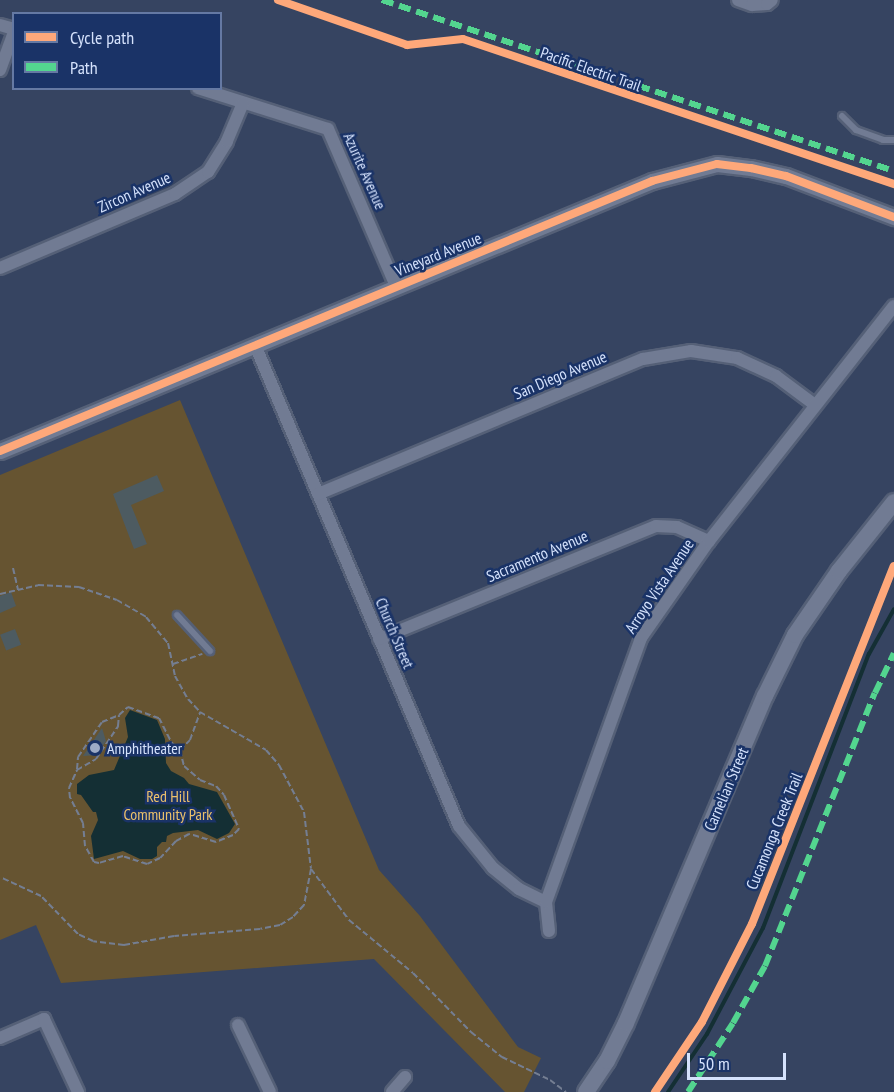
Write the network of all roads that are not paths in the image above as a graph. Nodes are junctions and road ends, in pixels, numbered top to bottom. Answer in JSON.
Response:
{"nodes":[{"id":1,"x":738,"y":0,"type":"edge"},
{"id":2,"x":772,"y":0,"type":"edge"},
{"id":3,"x":12,"y":37,"type":"edge"},
{"id":4,"x":0,"y":70,"type":"edge"},
{"id":5,"x":204,"y":90,"type":"edge"},
{"id":6,"x":243,"y":103,"type":"junction"},
{"id":7,"x":842,"y":116,"type":"dead end"},
{"id":8,"x":894,"y":140,"type":"edge"},
{"id":9,"x":894,"y":217,"type":"edge"},
{"id":10,"x":0,"y":268,"type":"edge"},
{"id":11,"x":396,"y":286,"type":"junction"},
{"id":12,"x":894,"y":306,"type":"edge"},
{"id":13,"x":255,"y":345,"type":"junction"},
{"id":14,"x":815,"y":405,"type":"junction"},
{"id":15,"x":0,"y":451,"type":"edge"},
{"id":16,"x":318,"y":494,"type":"junction"},
{"id":17,"x":894,"y":502,"type":"edge"},
{"id":18,"x":709,"y":541,"type":"junction"},
{"id":19,"x":177,"y":615,"type":"dead end"},
{"id":20,"x":379,"y":639,"type":"junction"},
{"id":21,"x":210,"y":651,"type":"road end"},
{"id":22,"x":546,"y":902,"type":"junction"},
{"id":23,"x":549,"y":931,"type":"dead end"},
{"id":24,"x":238,"y":1025,"type":"dead end"},
{"id":25,"x":0,"y":1038,"type":"edge"},
{"id":26,"x":405,"y":1077,"type":"dead end"},
{"id":27,"x":78,"y":1092,"type":"edge"},
{"id":28,"x":270,"y":1092,"type":"edge"},
{"id":29,"x":392,"y":1092,"type":"edge"},
{"id":30,"x":586,"y":1092,"type":"edge"}],
"edges":[{"from":1,"to":2,"type":"street"},
{"from":3,"to":4,"type":"street"},
{"from":5,"to":6,"type":"street","name":"Azurite Avenue"},
{"from":6,"to":10,"type":"street","name":"Zircon Avenue"},
{"from":6,"to":11,"type":"street","name":"Azurite Avenue"},
{"from":7,"to":8,"type":"lane"},
{"from":9,"to":11,"type":"street","name":"Vineyard Avenue"},
{"from":11,"to":13,"type":"street","name":"Vineyard Avenue"},
{"from":12,"to":14,"type":"street","name":"Arroyo Vista Avenue"},
{"from":13,"to":15,"type":"street","name":"Vineyard Avenue"},
{"from":13,"to":16,"type":"street","name":"Church Street"},
{"from":14,"to":16,"type":"street","name":"San Diego Avenue"},
{"from":14,"to":18,"type":"street","name":"Arroyo Vista Avenue"},
{"from":16,"to":20,"type":"street","name":"Church Street"},
{"from":17,"to":30,"type":"main road","name":"Carnelian Street"},
{"from":18,"to":20,"type":"street","name":"Sacramento Avenue"},
{"from":18,"to":22,"type":"street","name":"Arroyo Vista Avenue"},
{"from":19,"to":21,"type":"lane"},
{"from":20,"to":22,"type":"street","name":"Church Street"},
{"from":22,"to":23,"type":"street","name":"Arroyo Vista Avenue"},
{"from":24,"to":28,"type":"street"},
{"from":25,"to":27,"type":"street"},
{"from":26,"to":29,"type":"street"}]}
